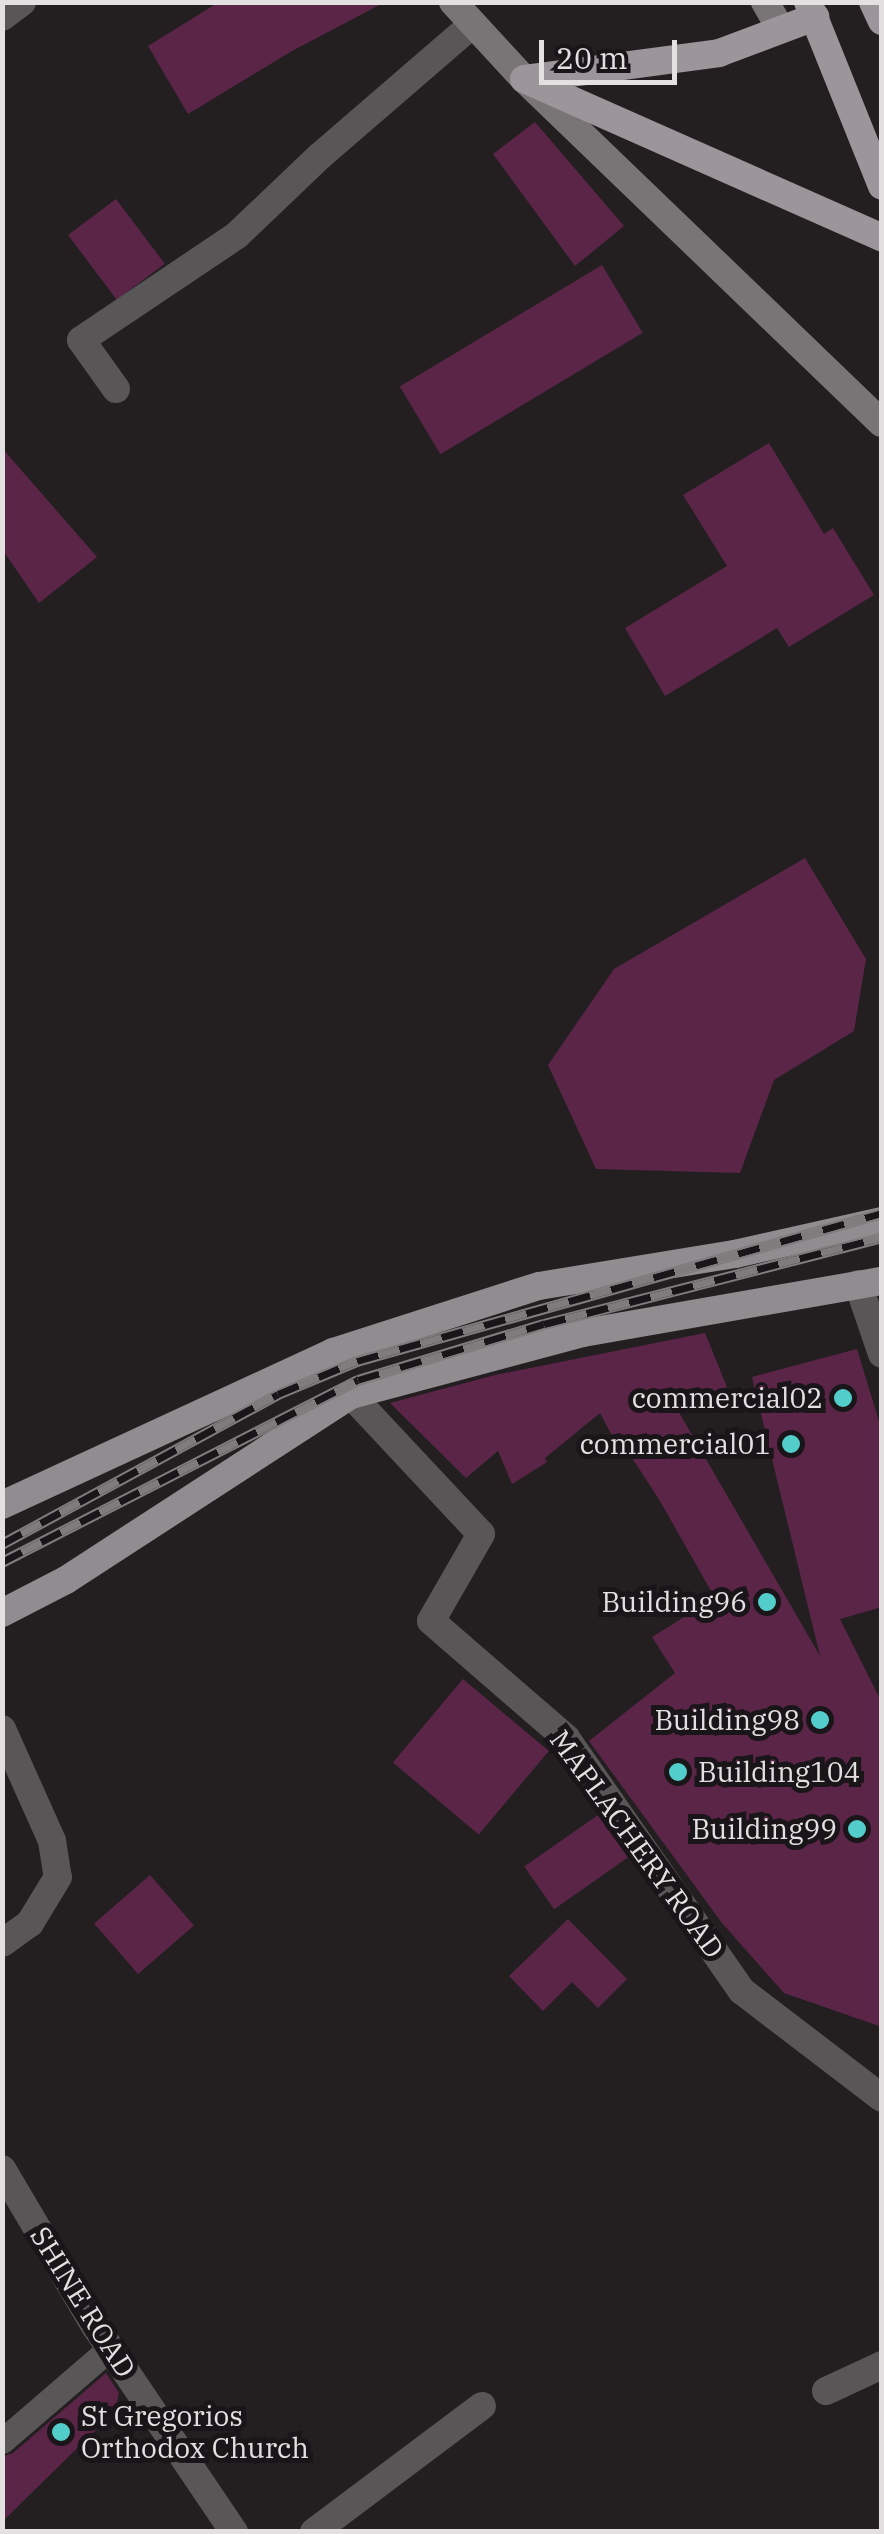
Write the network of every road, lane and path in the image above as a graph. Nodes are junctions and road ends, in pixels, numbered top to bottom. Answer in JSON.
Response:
{"nodes":[{"id":1,"x":22,"y":2,"type":"edge"},
{"id":2,"x":453,"y":2,"type":"edge"},
{"id":3,"x":764,"y":2,"type":"edge"},
{"id":4,"x":873,"y":2,"type":"edge"},
{"id":5,"x":811,"y":10,"type":"edge"},
{"id":6,"x":2,"y":17,"type":"edge"},
{"id":7,"x":882,"y":21,"type":"edge"},
{"id":8,"x":473,"y":24,"type":"junction"},
{"id":9,"x":780,"y":28,"type":"junction"},
{"id":10,"x":524,"y":79,"type":"junction"},
{"id":11,"x":882,"y":186,"type":"edge"},
{"id":12,"x":882,"y":238,"type":"edge"},
{"id":13,"x":116,"y":389,"type":"dead end"},
{"id":14,"x":882,"y":423,"type":"edge"},
{"id":15,"x":875,"y":1226,"type":"edge"},
{"id":16,"x":870,"y":1283,"type":"edge"},
{"id":17,"x":882,"y":1354,"type":"edge"},
{"id":18,"x":351,"y":1396,"type":"junction"},
{"id":19,"x":2,"y":1505,"type":"edge"},
{"id":20,"x":2,"y":1613,"type":"edge"},
{"id":21,"x":2,"y":1730,"type":"edge"},
{"id":22,"x":2,"y":1943,"type":"edge"},
{"id":23,"x":882,"y":2098,"type":"edge"},
{"id":24,"x":2,"y":2170,"type":"edge"},
{"id":25,"x":110,"y":2348,"type":"junction"},
{"id":26,"x":882,"y":2365,"type":"edge"},
{"id":27,"x":826,"y":2391,"type":"dead end"},
{"id":28,"x":482,"y":2406,"type":"dead end"},
{"id":29,"x":2,"y":2442,"type":"edge"},
{"id":30,"x":234,"y":2532,"type":"edge"},
{"id":31,"x":314,"y":2532,"type":"edge"}],
"edges":[{"from":1,"to":6,"type":"street"},
{"from":2,"to":8,"type":"main road"},
{"from":3,"to":9,"type":"main road"},
{"from":4,"to":7,"type":"highway"},
{"from":5,"to":9,"type":"highway"},
{"from":5,"to":11,"type":"highway"},
{"from":8,"to":10,"type":"main road"},
{"from":8,"to":13,"type":"street"},
{"from":9,"to":10,"type":"highway"},
{"from":10,"to":12,"type":"highway"},
{"from":10,"to":14,"type":"main road"},
{"from":15,"to":19,"type":"main road"},
{"from":16,"to":17,"type":"street"},
{"from":16,"to":18,"type":"main road"},
{"from":18,"to":20,"type":"main road"},
{"from":18,"to":23,"type":"street","name":"MAPLACHERY ROAD"},
{"from":21,"to":22,"type":"street"},
{"from":24,"to":25,"type":"street","name":"SHINE ROAD"},
{"from":25,"to":29,"type":"lane"},
{"from":25,"to":30,"type":"street","name":"SHINE ROAD"},
{"from":26,"to":27,"type":"street"},
{"from":28,"to":31,"type":"street"}]}
